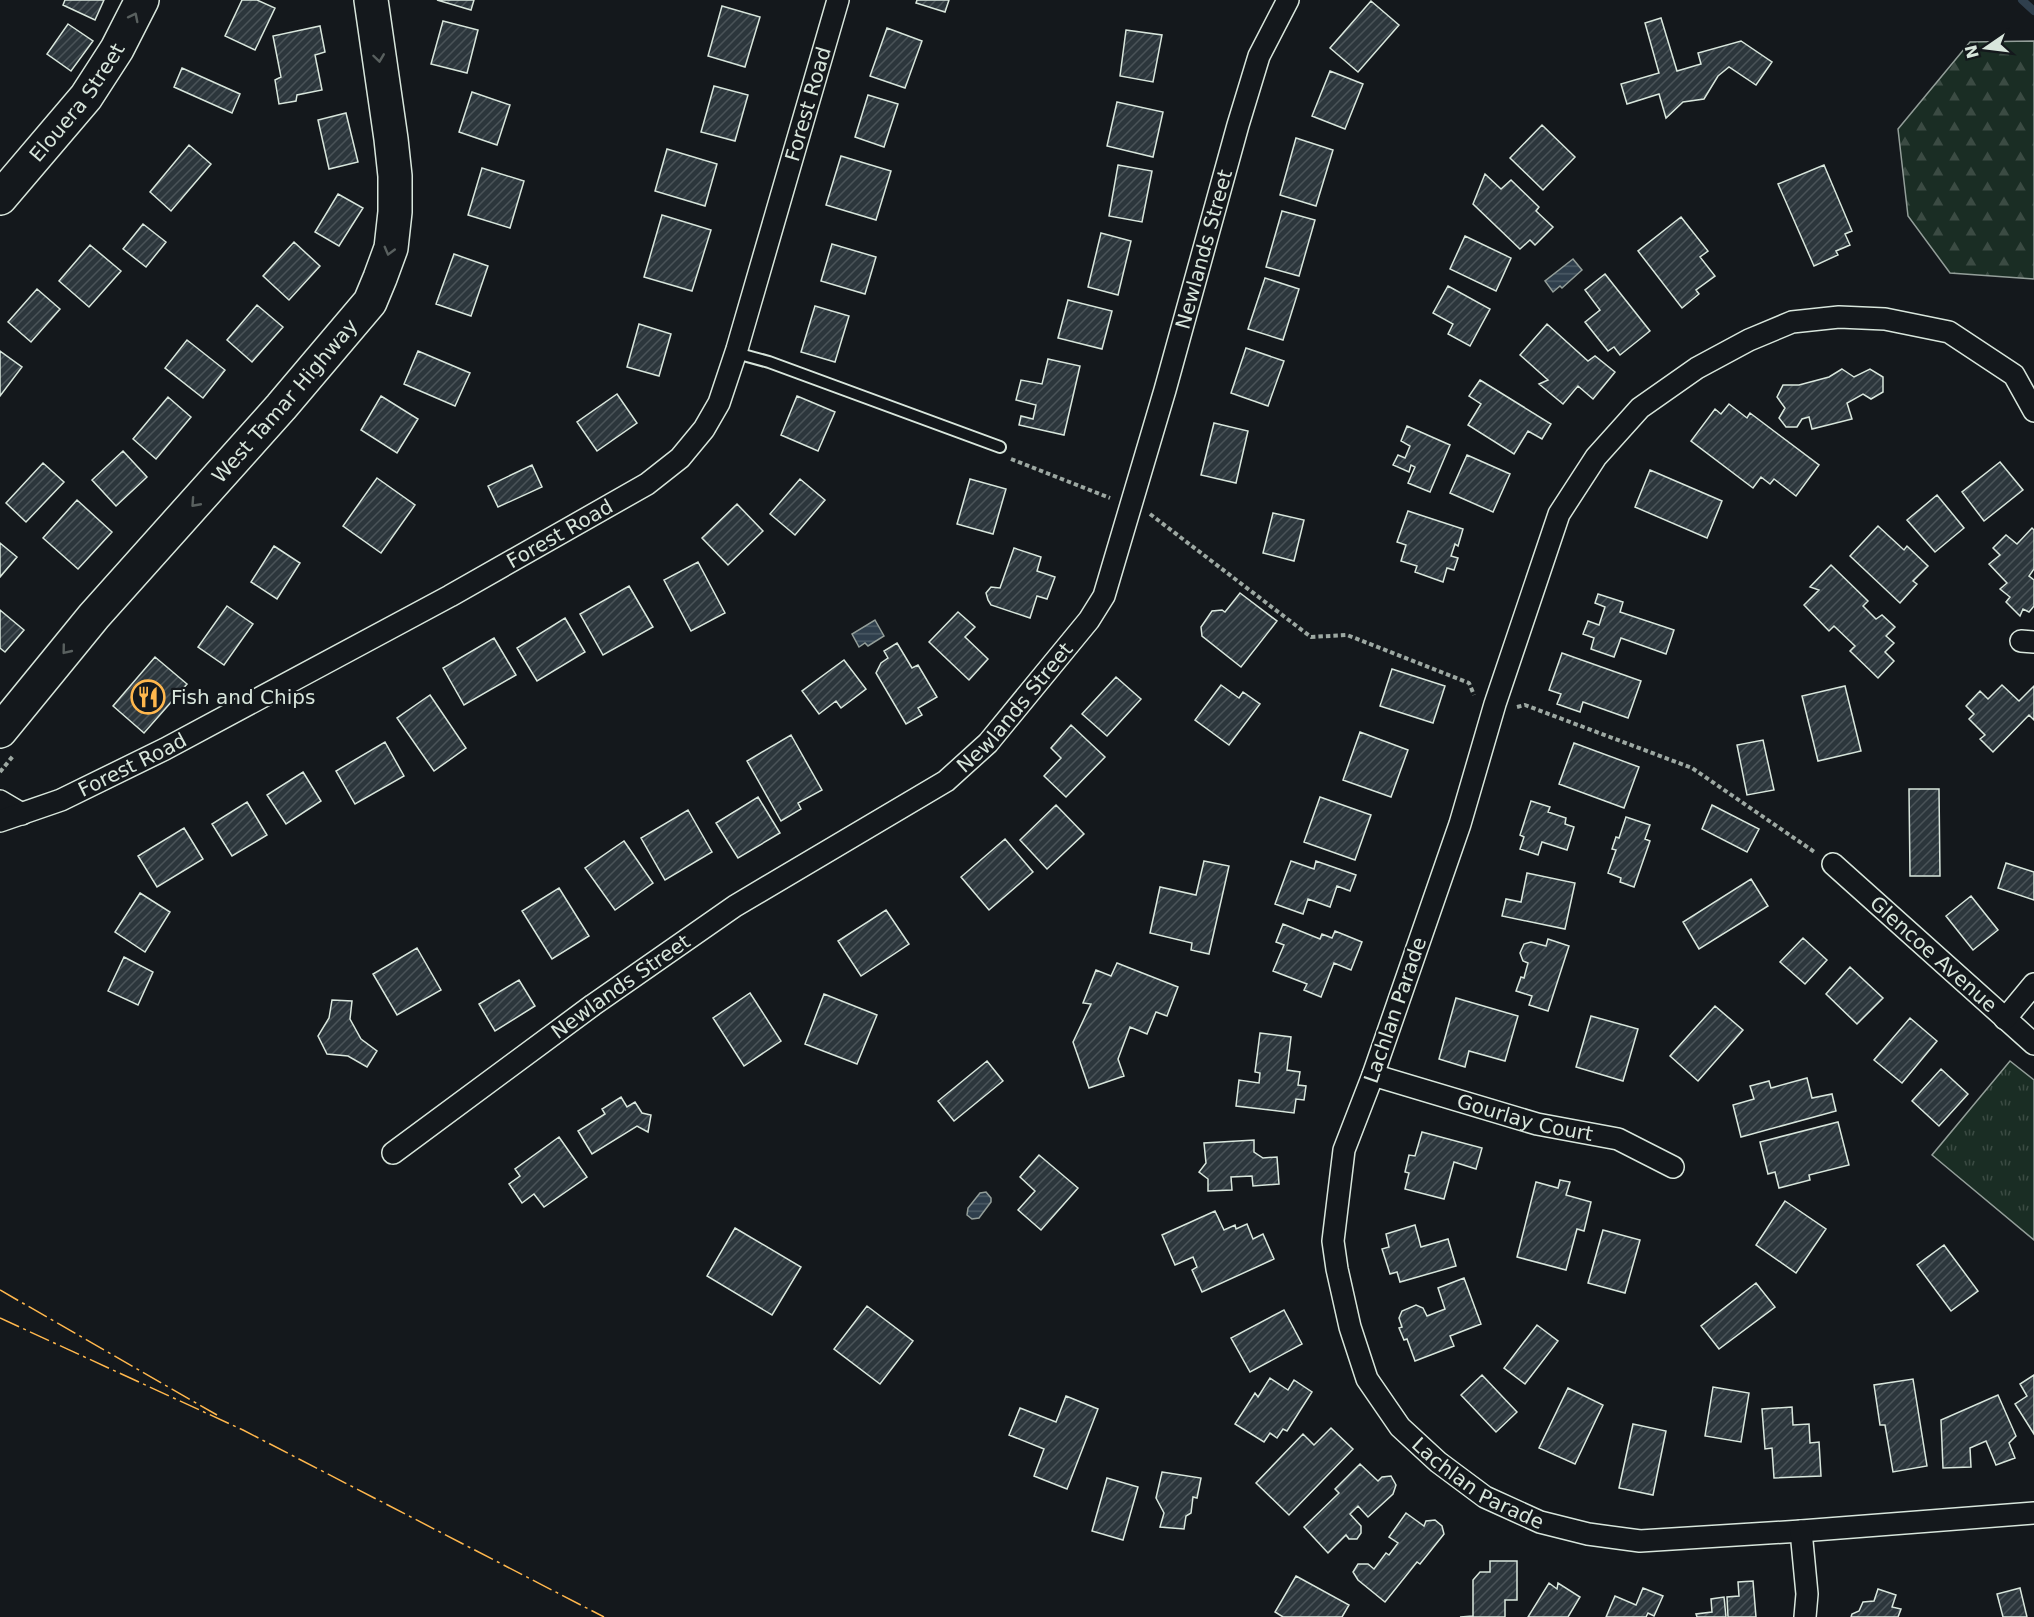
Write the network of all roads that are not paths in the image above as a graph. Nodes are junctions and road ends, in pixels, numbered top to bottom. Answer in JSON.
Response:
{"nodes":[{"id":1,"x":142,"y":0,"type":"edge"},
{"id":2,"x":371,"y":0,"type":"edge"},
{"id":3,"x":838,"y":0,"type":"edge"},
{"id":4,"x":1288,"y":0,"type":"edge"},
{"id":5,"x":0,"y":198,"type":"edge"},
{"id":6,"x":736,"y":353,"type":"junction"},
{"id":7,"x":2034,"y":411,"type":"edge"},
{"id":8,"x":1000,"y":447,"type":"road end"},
{"id":9,"x":0,"y":731,"type":"edge"},
{"id":10,"x":0,"y":801,"type":"edge"},
{"id":11,"x":22,"y":814,"type":"junction"},
{"id":12,"x":0,"y":821,"type":"edge"},
{"id":13,"x":1833,"y":864,"type":"road end"},
{"id":14,"x":2034,"y":984,"type":"edge"},
{"id":15,"x":2005,"y":1019,"type":"junction"},
{"id":16,"x":2034,"y":1044,"type":"edge"},
{"id":17,"x":1373,"y":1075,"type":"junction"},
{"id":18,"x":393,"y":1153,"type":"dead end"},
{"id":19,"x":1673,"y":1167,"type":"dead end"},
{"id":20,"x":2034,"y":1513,"type":"edge"},
{"id":21,"x":1801,"y":1531,"type":"junction"},
{"id":22,"x":1805,"y":1617,"type":"edge"}],
"edges":[{"from":5,"to":1,"type":"highway","name":"Elouera Street","one_way":true},
{"from":2,"to":9,"type":"highway","name":"West Tamar Highway","one_way":true},
{"from":3,"to":6,"type":"street","name":"Forest Road"},
{"from":4,"to":18,"type":"street","name":"Newlands Street"},
{"from":6,"to":8,"type":"lane"},
{"from":6,"to":11,"type":"street","name":"Forest Road"},
{"from":7,"to":17,"type":"street","name":"Lachlan Parade"},
{"from":10,"to":11,"type":"street"},
{"from":11,"to":12,"type":"street","name":"Forest Road"},
{"from":13,"to":15,"type":"street","name":"Glencoe Avenue"},
{"from":14,"to":15,"type":"street"},
{"from":15,"to":16,"type":"street","name":"Glencoe Avenue"},
{"from":17,"to":19,"type":"street","name":"Gourlay Court"},
{"from":17,"to":21,"type":"street","name":"Lachlan Parade"},
{"from":20,"to":21,"type":"street","name":"Lachlan Parade"},
{"from":21,"to":22,"type":"street"}]}
